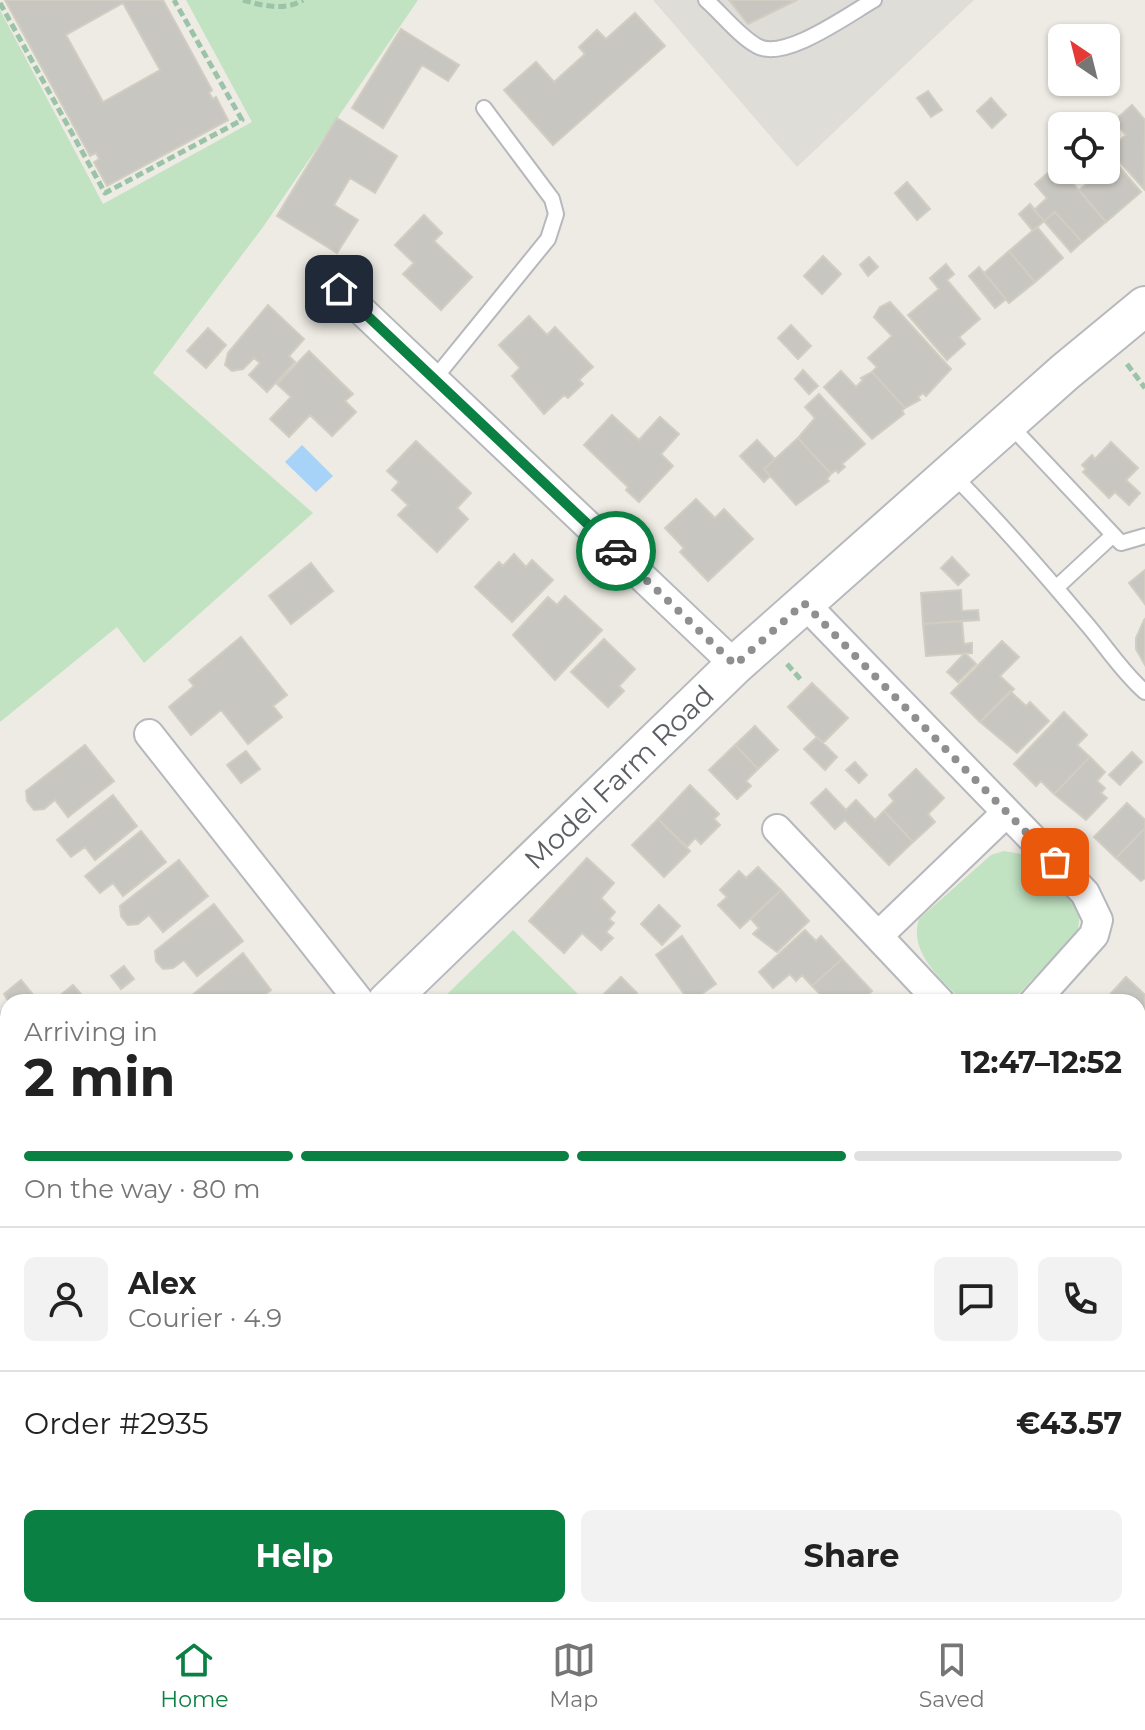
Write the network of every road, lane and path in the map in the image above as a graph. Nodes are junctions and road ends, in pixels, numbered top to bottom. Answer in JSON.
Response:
{"nodes":[{"id":1,"x":243,"y":0,"type":"edge"},
{"id":2,"x":303,"y":0,"type":"edge"},
{"id":3,"x":706,"y":0,"type":"edge"},
{"id":4,"x":874,"y":0,"type":"edge"},
{"id":5,"x":176,"y":1,"type":"edge"},
{"id":6,"x":0,"y":3,"type":"edge"},
{"id":7,"x":484,"y":108,"type":"dead end"},
{"id":8,"x":339,"y":289,"type":"dead end"},
{"id":9,"x":1145,"y":306,"type":"edge"},
{"id":10,"x":435,"y":378,"type":"junction"},
{"id":11,"x":1008,"y":422,"type":"junction"},
{"id":12,"x":951,"y":473,"type":"junction"},
{"id":13,"x":1112,"y":536,"type":"junction"},
{"id":14,"x":1145,"y":536,"type":"edge"},
{"id":15,"x":1056,"y":588,"type":"junction"},
{"id":16,"x":804,"y":603,"type":"junction"},
{"id":17,"x":778,"y":655,"type":"dead end"},
{"id":18,"x":735,"y":665,"type":"junction"},
{"id":19,"x":802,"y":681,"type":"dead end"},
{"id":20,"x":1145,"y":692,"type":"edge"},
{"id":21,"x":149,"y":734,"type":"dead end"},
{"id":22,"x":1006,"y":813,"type":"junction"},
{"id":23,"x":777,"y":829,"type":"dead end"},
{"id":24,"x":878,"y":936,"type":"junction"},
{"id":25,"x":354,"y":994,"type":"edge"},
{"id":26,"x":395,"y":994,"type":"edge"},
{"id":27,"x":932,"y":994,"type":"edge"},
{"id":28,"x":1041,"y":994,"type":"edge"}],
"edges":[{"from":1,"to":2,"type":"path"},
{"from":3,"to":4,"type":"lane"},
{"from":5,"to":6,"type":"path"},
{"from":7,"to":10,"type":"lane"},
{"from":8,"to":10,"type":"street"},
{"from":9,"to":11,"type":"main road","name":"Model Farm Road"},
{"from":10,"to":18,"type":"street"},
{"from":11,"to":12,"type":"main road","name":"Model Farm Road"},
{"from":11,"to":13,"type":"lane"},
{"from":12,"to":15,"type":"lane"},
{"from":12,"to":16,"type":"main road","name":"Model Farm Road"},
{"from":13,"to":14,"type":"lane"},
{"from":13,"to":15,"type":"lane"},
{"from":15,"to":20,"type":"lane"},
{"from":16,"to":18,"type":"main road","name":"Model Farm Road"},
{"from":16,"to":22,"type":"street"},
{"from":17,"to":19,"type":"path"},
{"from":18,"to":26,"type":"main road","name":"Model Farm Road"},
{"from":21,"to":25,"type":"street"},
{"from":22,"to":24,"type":"street"},
{"from":22,"to":28,"type":"street"},
{"from":23,"to":24,"type":"street"},
{"from":24,"to":27,"type":"street"}]}
